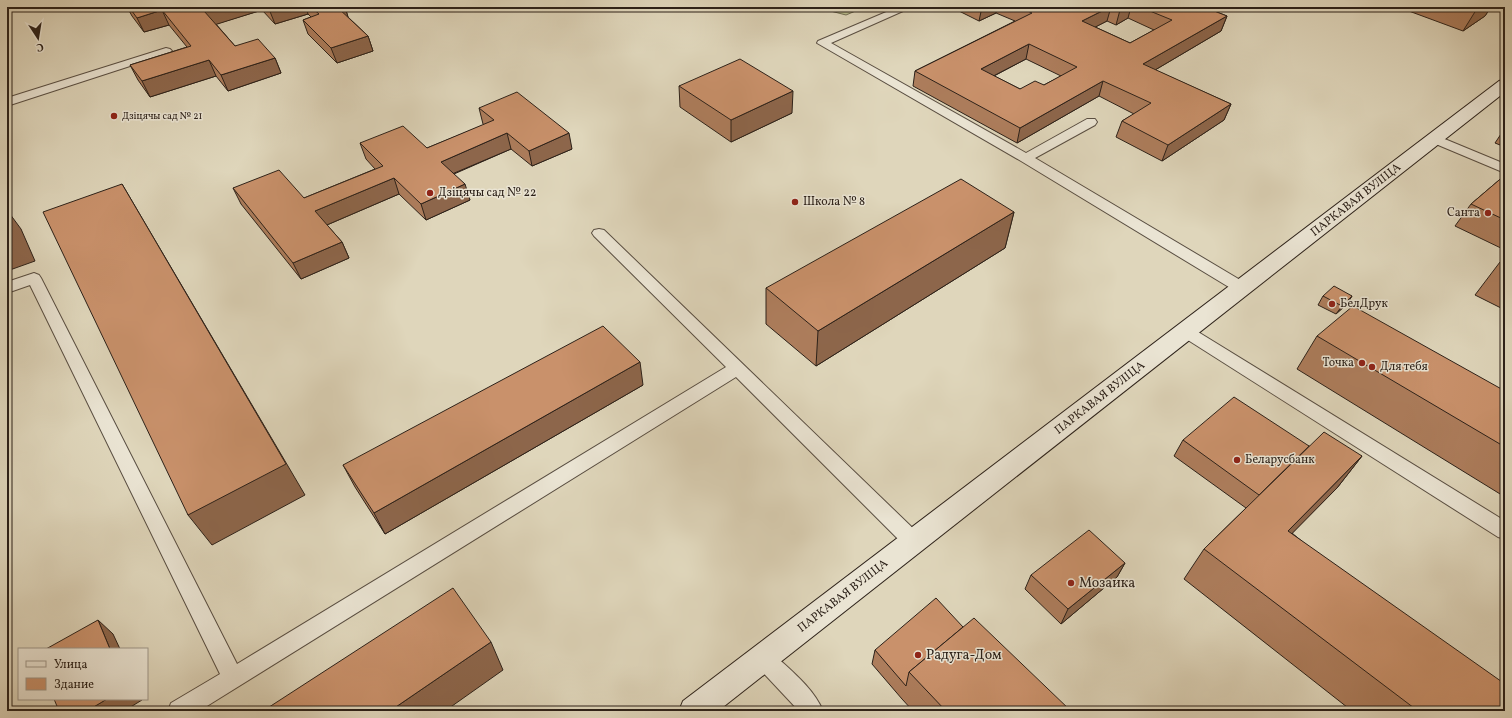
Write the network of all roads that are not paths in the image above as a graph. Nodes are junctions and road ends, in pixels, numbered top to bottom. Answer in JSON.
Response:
{"nodes":[{"id":1,"x":907,"y":7,"type":"edge"},
{"id":2,"x":166,"y":50,"type":"dead end"},
{"id":3,"x":1505,"y":84,"type":"edge"},
{"id":4,"x":7,"y":102,"type":"edge"},
{"id":5,"x":1091,"y":122,"type":"dead end"},
{"id":6,"x":1435,"y":139,"type":"junction"},
{"id":7,"x":1026,"y":158,"type":"junction"},
{"id":8,"x":1505,"y":169,"type":"edge"},
{"id":9,"x":599,"y":233,"type":"dead end"},
{"id":10,"x":7,"y":288,"type":"edge"},
{"id":11,"x":1242,"y":288,"type":"junction"},
{"id":12,"x":1185,"y":331,"type":"junction"},
{"id":13,"x":736,"y":369,"type":"junction"},
{"id":14,"x":1505,"y":531,"type":"edge"},
{"id":15,"x":914,"y":542,"type":"junction"},
{"id":16,"x":763,"y":658,"type":"junction"},
{"id":17,"x":233,"y":678,"type":"junction"},
{"id":18,"x":179,"y":711,"type":"edge"},
{"id":19,"x":694,"y":711,"type":"edge"},
{"id":20,"x":812,"y":711,"type":"edge"}],
"edges":[{"from":1,"to":7,"type":"lane"},
{"from":2,"to":4,"type":"lane"},
{"from":3,"to":6,"type":"street","name":"ПАРКАВАЯ ВУЛІЦА"},
{"from":5,"to":7,"type":"lane"},
{"from":6,"to":8,"type":"lane"},
{"from":6,"to":11,"type":"street","name":"ПАРКАВАЯ ВУЛІЦА"},
{"from":7,"to":11,"type":"lane"},
{"from":9,"to":13,"type":"lane"},
{"from":10,"to":17,"type":"lane"},
{"from":11,"to":12,"type":"street","name":"ПАРКАВАЯ ВУЛІЦА"},
{"from":12,"to":14,"type":"lane"},
{"from":12,"to":15,"type":"street","name":"ПАРКАВАЯ ВУЛІЦА"},
{"from":13,"to":15,"type":"lane"},
{"from":13,"to":17,"type":"lane"},
{"from":15,"to":16,"type":"street","name":"ПАРКАВАЯ ВУЛІЦА"},
{"from":16,"to":19,"type":"street","name":"ПАРКАВАЯ ВУЛІЦА"},
{"from":16,"to":20,"type":"lane"},
{"from":17,"to":18,"type":"lane"}]}
